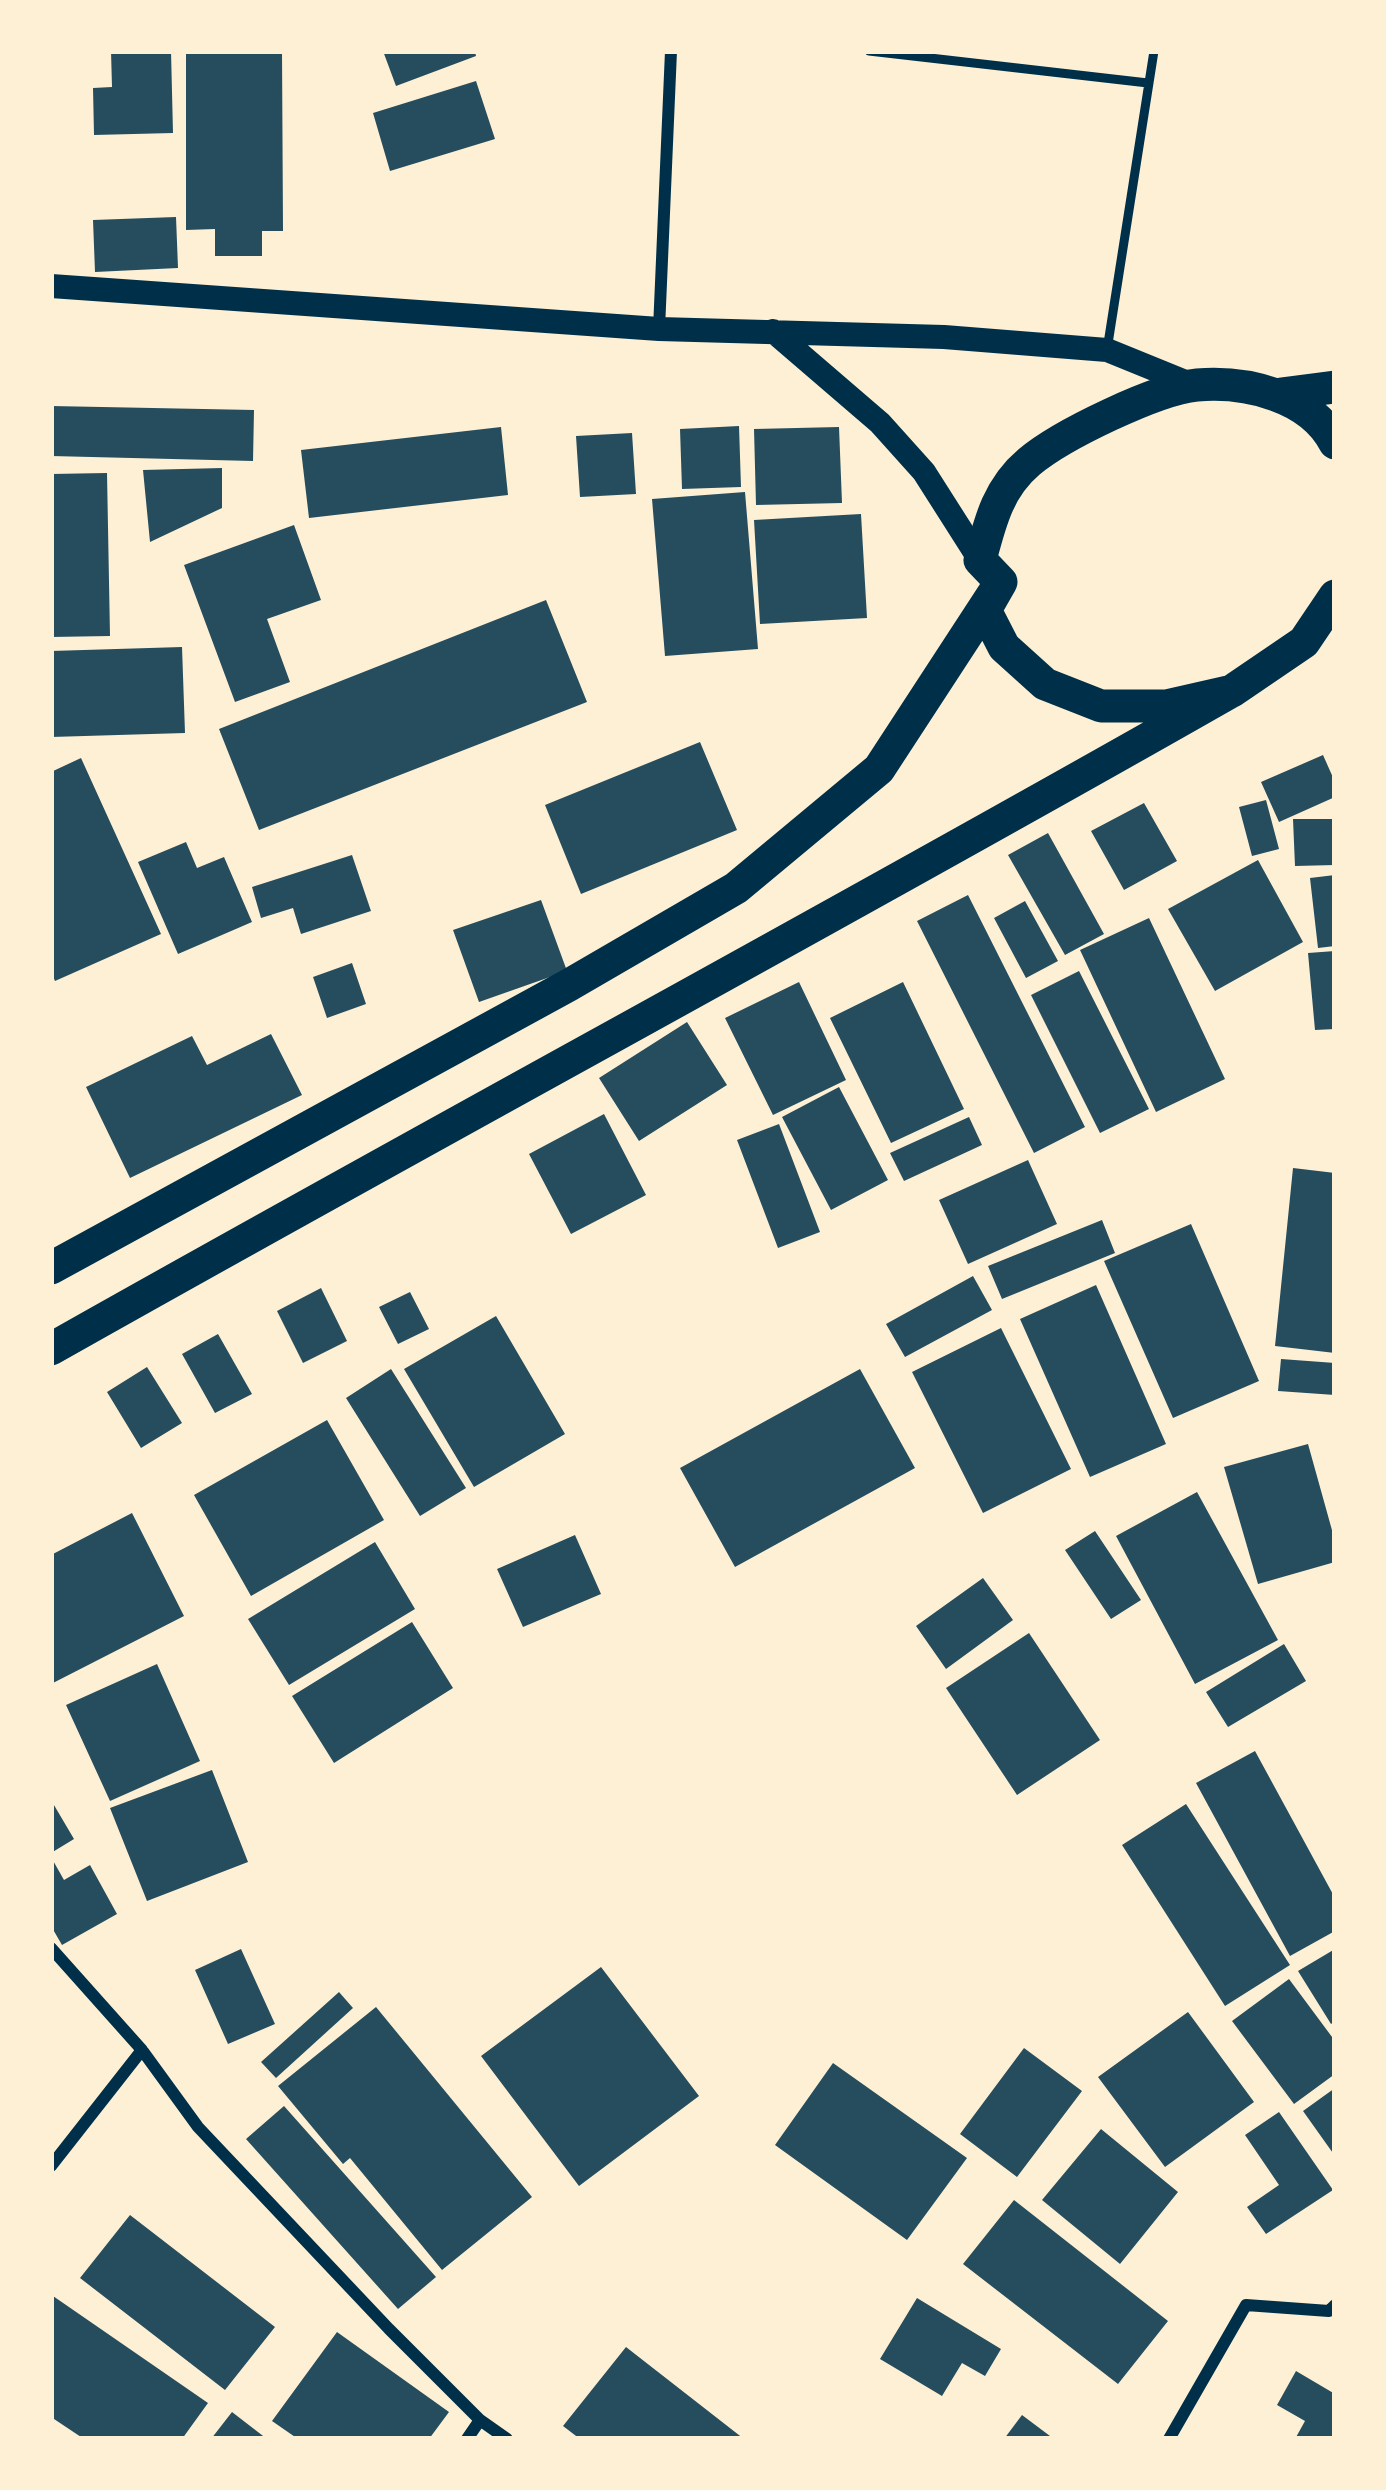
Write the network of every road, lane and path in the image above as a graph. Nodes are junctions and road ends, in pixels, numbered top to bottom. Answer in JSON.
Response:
{"nodes":[{"id":1,"x":671,"y":51,"type":"edge"},
{"id":2,"x":869,"y":51,"type":"edge"},
{"id":3,"x":1154,"y":51,"type":"edge"},
{"id":4,"x":1148,"y":83,"type":"junction"},
{"id":5,"x":51,"y":286,"type":"edge"},
{"id":6,"x":659,"y":328,"type":"junction"},
{"id":7,"x":773,"y":331,"type":"junction"},
{"id":8,"x":1107,"y":350,"type":"junction"},
{"id":9,"x":1193,"y":386,"type":"junction"},
{"id":10,"x":1335,"y":387,"type":"edge"},
{"id":11,"x":1281,"y":394,"type":"junction"},
{"id":12,"x":1335,"y":443,"type":"edge"},
{"id":13,"x":991,"y":571,"type":"junction"},
{"id":14,"x":1335,"y":596,"type":"edge"},
{"id":15,"x":1320,"y":637,"type":"edge"},
{"id":16,"x":1232,"y":691,"type":"junction"},
{"id":17,"x":51,"y":1268,"type":"edge"},
{"id":18,"x":51,"y":1348,"type":"edge"},
{"id":19,"x":51,"y":1948,"type":"edge"},
{"id":20,"x":142,"y":2050,"type":"junction"},
{"id":21,"x":51,"y":2167,"type":"edge"},
{"id":22,"x":1335,"y":2305,"type":"edge"},
{"id":23,"x":480,"y":2420,"type":"junction"},
{"id":24,"x":467,"y":2439,"type":"edge"},
{"id":25,"x":507,"y":2439,"type":"edge"},
{"id":26,"x":1169,"y":2439,"type":"edge"}],
"edges":[{"from":1,"to":6,"type":"street"},
{"from":2,"to":4,"type":"lane"},
{"from":3,"to":4,"type":"lane"},
{"from":4,"to":8,"type":"lane"},
{"from":5,"to":6,"type":"main road"},
{"from":6,"to":7,"type":"main road"},
{"from":7,"to":8,"type":"main road"},
{"from":7,"to":13,"type":"main road"},
{"from":8,"to":9,"type":"main road"},
{"from":9,"to":11,"type":"highway"},
{"from":9,"to":13,"type":"highway"},
{"from":10,"to":11,"type":"highway"},
{"from":11,"to":12,"type":"highway"},
{"from":13,"to":16,"type":"highway"},
{"from":13,"to":17,"type":"highway"},
{"from":14,"to":15,"type":"highway"},
{"from":15,"to":16,"type":"highway"},
{"from":16,"to":18,"type":"highway"},
{"from":19,"to":20,"type":"street"},
{"from":20,"to":21,"type":"street"},
{"from":20,"to":23,"type":"street"},
{"from":22,"to":26,"type":"street"},
{"from":23,"to":24,"type":"street"},
{"from":23,"to":25,"type":"street"}]}
